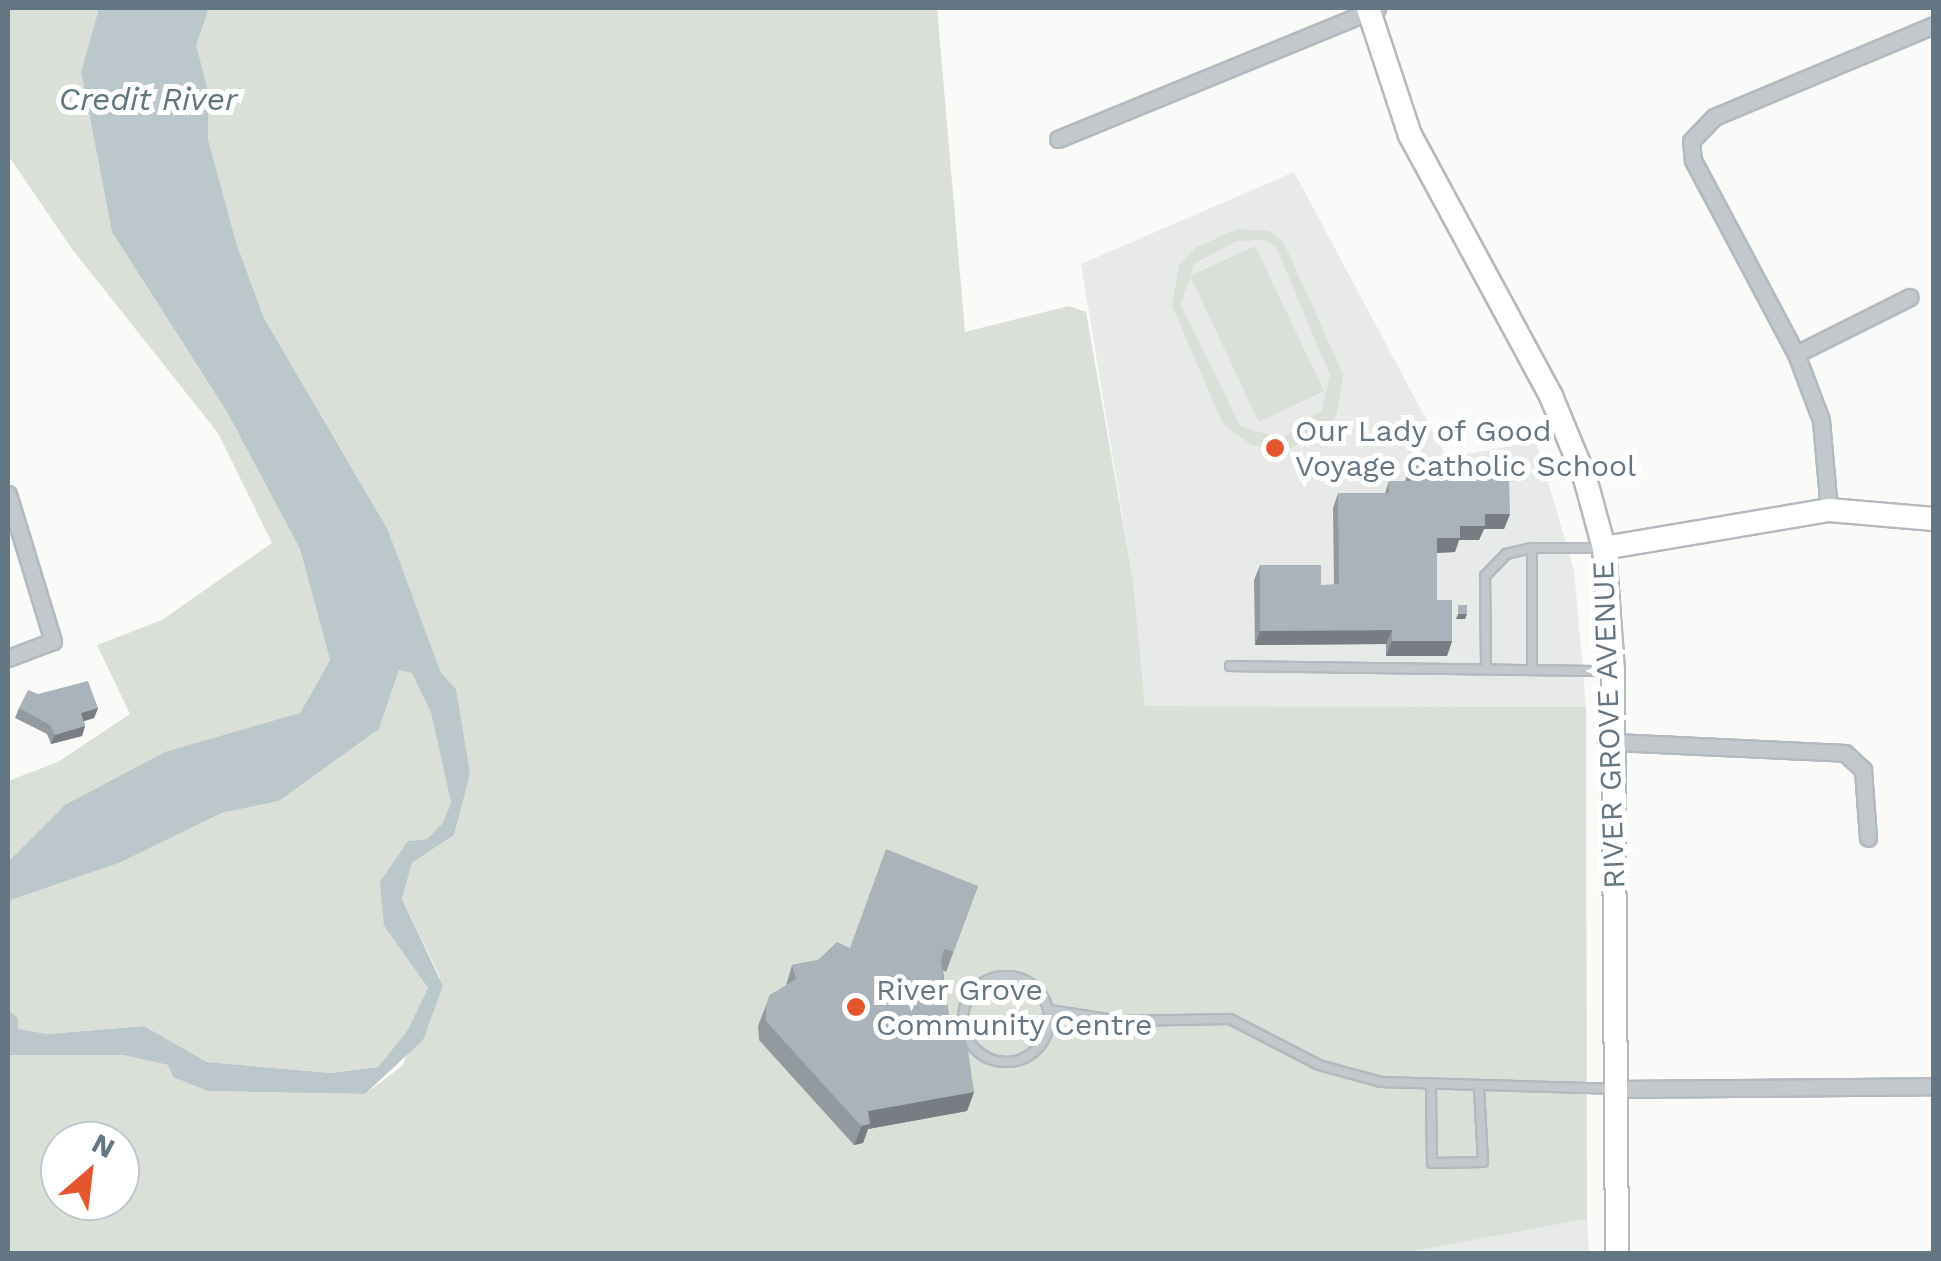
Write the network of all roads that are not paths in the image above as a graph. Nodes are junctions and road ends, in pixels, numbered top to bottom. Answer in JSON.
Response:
{"nodes":[{"id":1,"x":1372,"y":9,"type":"edge"},
{"id":2,"x":1934,"y":24,"type":"edge"},
{"id":3,"x":1058,"y":139,"type":"dead end"},
{"id":4,"x":1910,"y":297,"type":"dead end"},
{"id":5,"x":1796,"y":354,"type":"junction"},
{"id":6,"x":8,"y":494,"type":"edge"},
{"id":7,"x":1829,"y":510,"type":"junction"},
{"id":8,"x":1934,"y":519,"type":"edge"},
{"id":9,"x":1532,"y":548,"type":"junction"},
{"id":10,"x":1604,"y":548,"type":"junction"},
{"id":11,"x":8,"y":658,"type":"edge"},
{"id":12,"x":1486,"y":665,"type":"junction"},
{"id":13,"x":1230,"y":666,"type":"dead end"},
{"id":14,"x":1532,"y":667,"type":"junction"},
{"id":15,"x":1613,"y":672,"type":"junction"},
{"id":16,"x":1614,"y":742,"type":"junction"},
{"id":17,"x":1868,"y":838,"type":"dead end"},
{"id":18,"x":1049,"y":1010,"type":"junction"},
{"id":19,"x":1431,"y":1086,"type":"junction"},
{"id":20,"x":1934,"y":1086,"type":"edge"},
{"id":21,"x":1479,"y":1087,"type":"junction"},
{"id":22,"x":1616,"y":1090,"type":"junction"},
{"id":23,"x":1617,"y":1254,"type":"edge"}],
"edges":[{"from":1,"to":3,"type":"street"},
{"from":1,"to":10,"type":"street","name":"RIVER GROVE AVENUE"},
{"from":2,"to":5,"type":"street"},
{"from":4,"to":5,"type":"street"},
{"from":5,"to":7,"type":"street"},
{"from":6,"to":11,"type":"street"},
{"from":7,"to":8,"type":"street"},
{"from":7,"to":10,"type":"street"},
{"from":9,"to":10,"type":"lane"},
{"from":9,"to":12,"type":"lane"},
{"from":9,"to":14,"type":"lane"},
{"from":10,"to":15,"type":"street","name":"RIVER GROVE AVENUE"},
{"from":12,"to":13,"type":"lane"},
{"from":12,"to":14,"type":"lane"},
{"from":14,"to":15,"type":"lane"},
{"from":15,"to":16,"type":"street","name":"RIVER GROVE AVENUE"},
{"from":16,"to":17,"type":"street"},
{"from":16,"to":22,"type":"street","name":"RIVER GROVE AVENUE"},
{"from":18,"to":18,"type":"lane"},
{"from":18,"to":19,"type":"lane"},
{"from":19,"to":21,"type":"lane"},
{"from":19,"to":21,"type":"lane"},
{"from":20,"to":22,"type":"street"},
{"from":21,"to":22,"type":"lane"},
{"from":22,"to":23,"type":"street","name":"RIVER GROVE AVENUE"}]}
